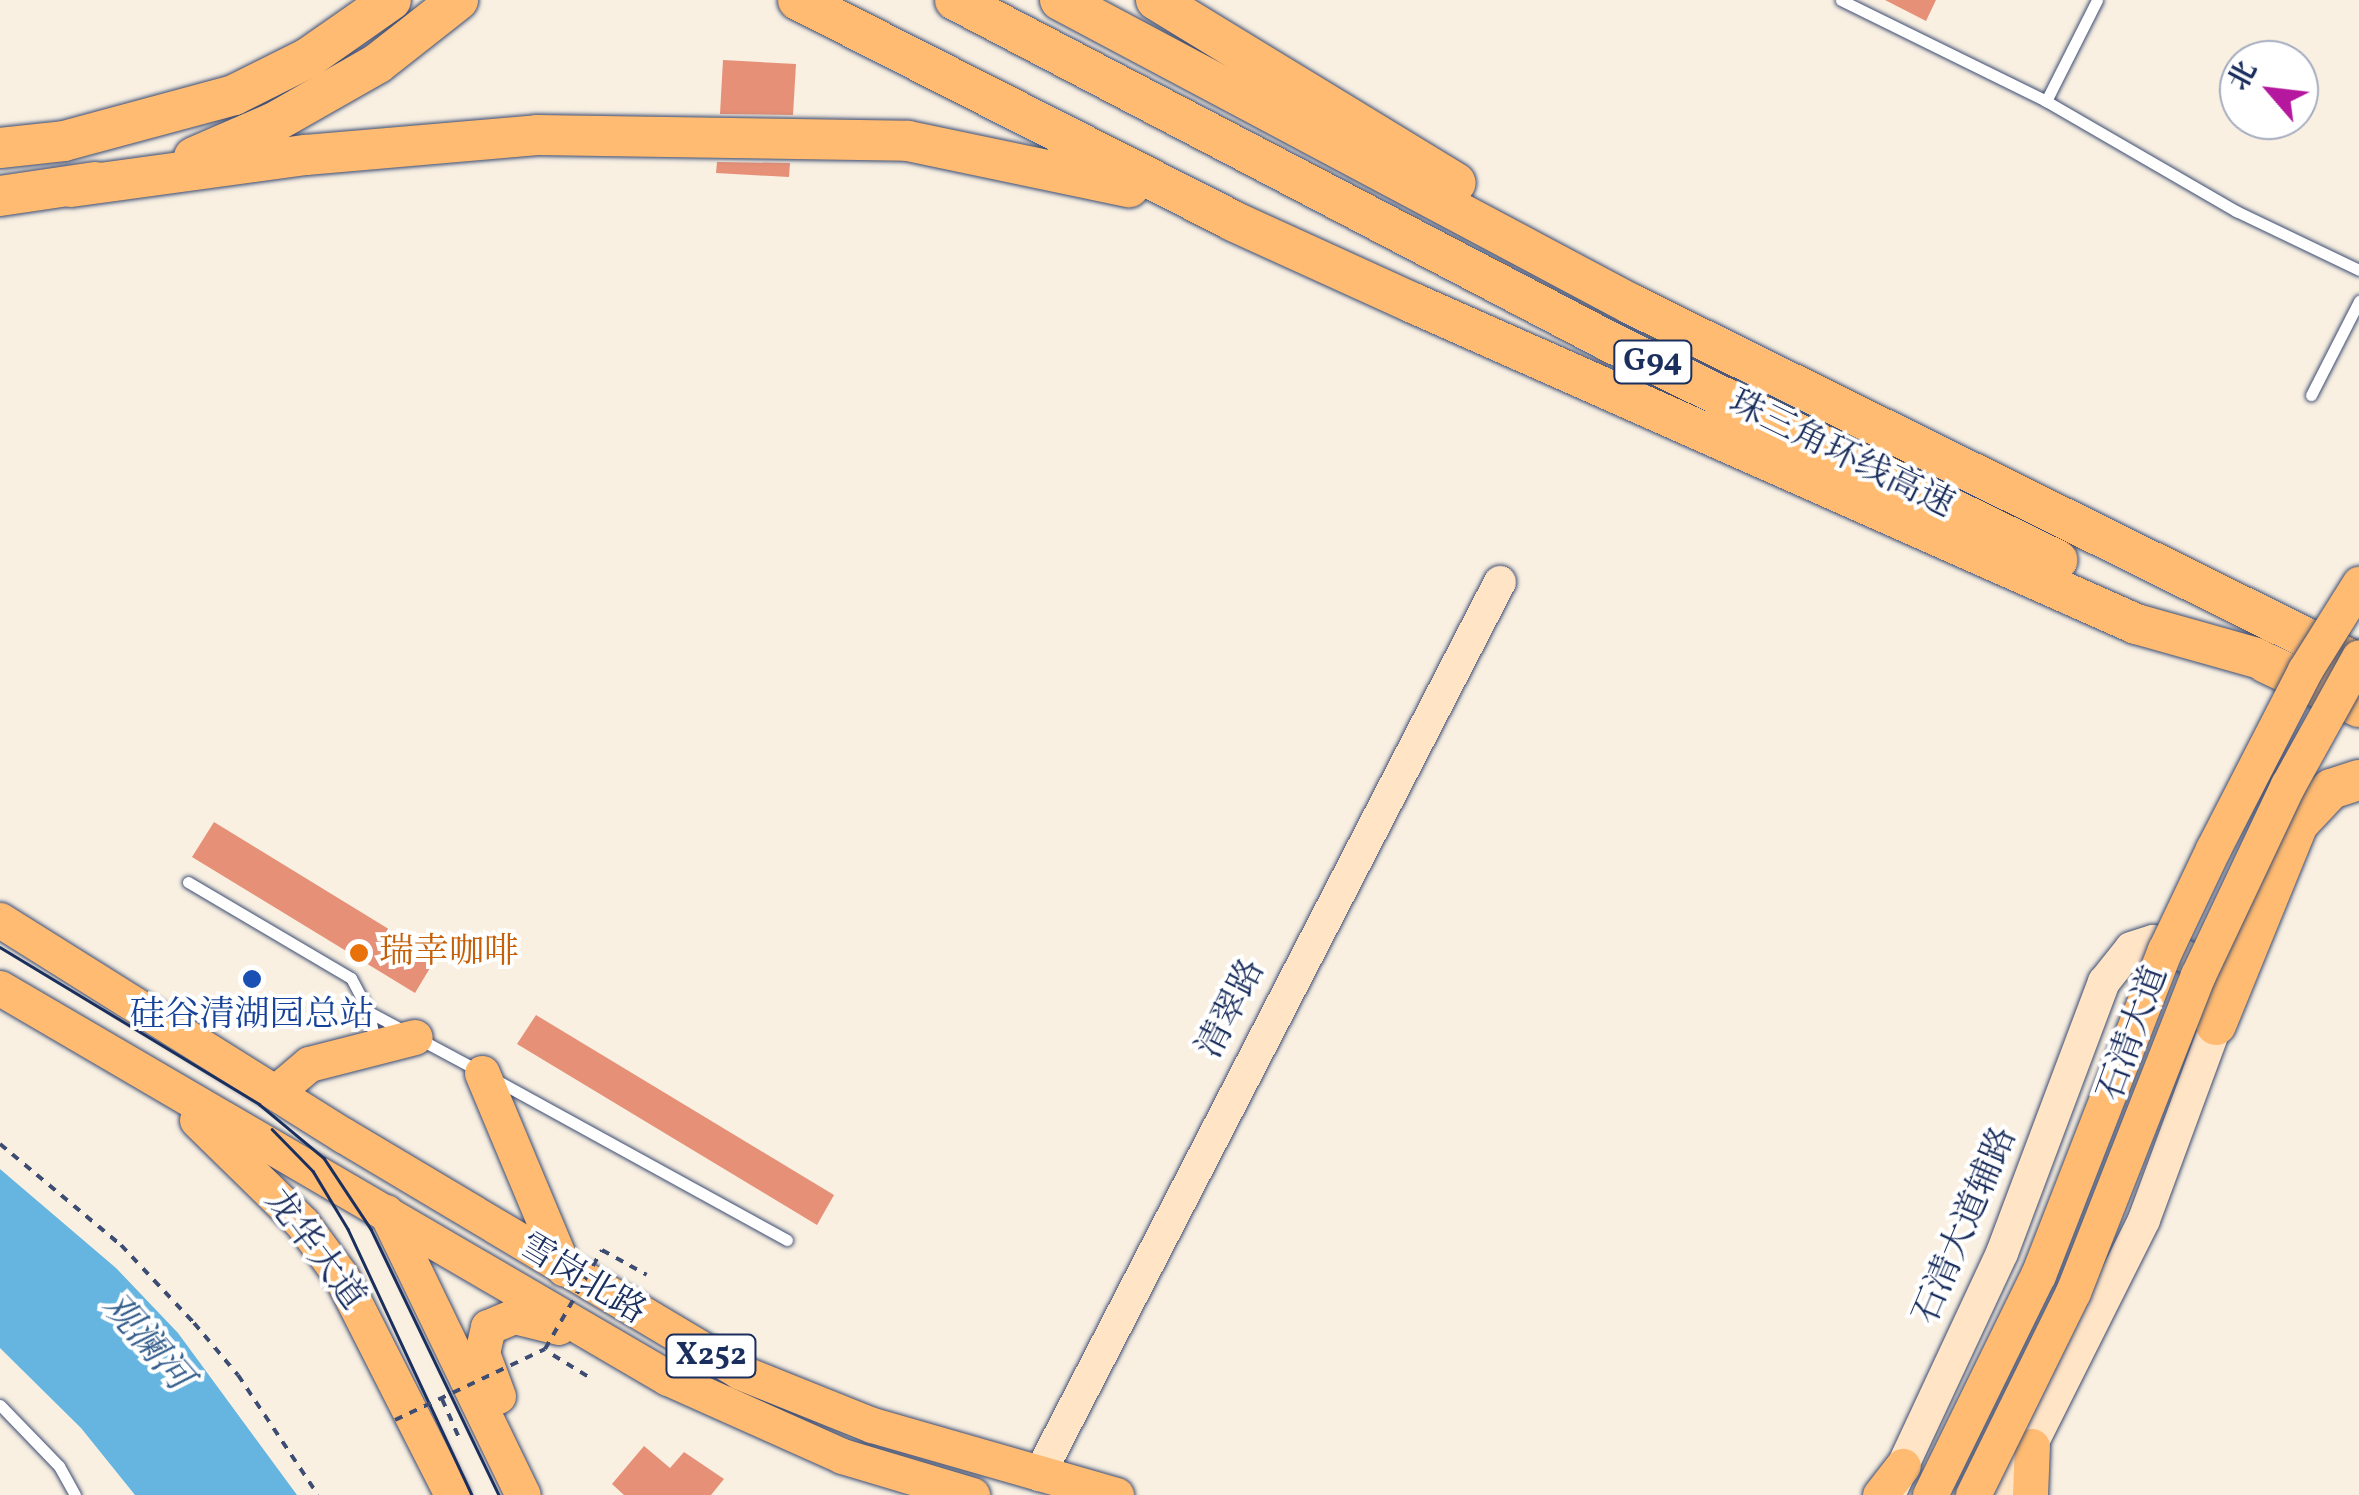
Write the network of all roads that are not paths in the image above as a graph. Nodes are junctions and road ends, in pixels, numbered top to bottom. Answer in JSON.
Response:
{"nodes":[{"id":1,"x":391,"y":0,"type":"edge"},
{"id":2,"x":458,"y":0,"type":"edge"},
{"id":3,"x":798,"y":0,"type":"edge"},
{"id":4,"x":955,"y":0,"type":"edge"},
{"id":5,"x":1060,"y":0,"type":"edge"},
{"id":6,"x":1156,"y":0,"type":"edge"},
{"id":7,"x":1842,"y":0,"type":"edge"},
{"id":8,"x":2097,"y":0,"type":"edge"},
{"id":9,"x":2046,"y":101,"type":"junction"},
{"id":10,"x":0,"y":148,"type":"edge"},
{"id":11,"x":71,"y":186,"type":"junction"},
{"id":12,"x":0,"y":196,"type":"edge"},
{"id":13,"x":1234,"y":221,"type":"junction"},
{"id":14,"x":2359,"y":270,"type":"edge"},
{"id":15,"x":2359,"y":301,"type":"edge"},
{"id":16,"x":2311,"y":394,"type":"dead end"},
{"id":17,"x":1820,"y":399,"type":"junction"},
{"id":18,"x":1500,"y":582,"type":"dead end"},
{"id":19,"x":2359,"y":584,"type":"edge"},
{"id":20,"x":2257,"y":658,"type":"junction"},
{"id":21,"x":2359,"y":660,"type":"edge"},
{"id":22,"x":2359,"y":707,"type":"edge"},
{"id":23,"x":2359,"y":780,"type":"edge"},
{"id":24,"x":188,"y":882,"type":"dead end"},
{"id":25,"x":0,"y":920,"type":"edge"},
{"id":26,"x":0,"y":988,"type":"edge"},
{"id":27,"x":369,"y":1012,"type":"junction"},
{"id":28,"x":2216,"y":1025,"type":"junction"},
{"id":29,"x":416,"y":1037,"type":"junction"},
{"id":30,"x":376,"y":1047,"type":"junction"},
{"id":31,"x":113,"y":1055,"type":"junction"},
{"id":32,"x":482,"y":1073,"type":"junction"},
{"id":33,"x":277,"y":1092,"type":"junction"},
{"id":34,"x":343,"y":1135,"type":"junction"},
{"id":35,"x":387,"y":1214,"type":"junction"},
{"id":36,"x":472,"y":1214,"type":"junction"},
{"id":37,"x":788,"y":1240,"type":"dead end"},
{"id":38,"x":450,"y":1250,"type":"junction"},
{"id":39,"x":564,"y":1269,"type":"junction"},
{"id":40,"x":596,"y":1337,"type":"junction"},
{"id":41,"x":0,"y":1405,"type":"edge"},
{"id":42,"x":2032,"y":1446,"type":"junction"},
{"id":43,"x":1039,"y":1475,"type":"junction"},
{"id":44,"x":1896,"y":1480,"type":"edge"},
{"id":45,"x":519,"y":1487,"type":"edge"},
{"id":46,"x":75,"y":1495,"type":"edge"},
{"id":47,"x":452,"y":1495,"type":"edge"},
{"id":48,"x":972,"y":1495,"type":"edge"},
{"id":49,"x":1116,"y":1495,"type":"edge"},
{"id":50,"x":1880,"y":1495,"type":"edge"},
{"id":51,"x":1930,"y":1495,"type":"edge"},
{"id":52,"x":1974,"y":1495,"type":"edge"},
{"id":53,"x":2006,"y":1495,"type":"edge"},
{"id":54,"x":2030,"y":1495,"type":"edge"}],
"edges":[{"from":1,"to":10,"type":"highway"},
{"from":2,"to":11,"type":"highway"},
{"from":3,"to":13,"type":"highway"},
{"from":4,"to":20,"type":"highway","name":"珠三角环线高速","number":"G94"},
{"from":5,"to":17,"type":"highway","name":"珠三角环线高速","number":"G94"},
{"from":6,"to":17,"type":"highway"},
{"from":7,"to":9,"type":"lane"},
{"from":8,"to":9,"type":"lane"},
{"from":9,"to":14,"type":"lane"},
{"from":11,"to":12,"type":"highway"},
{"from":11,"to":13,"type":"highway"},
{"from":13,"to":20,"type":"highway"},
{"from":15,"to":16,"type":"lane"},
{"from":17,"to":21,"type":"highway","name":"珠三角环线高速","number":"G94"},
{"from":18,"to":43,"type":"main road","name":"清翠路"},
{"from":19,"to":51,"type":"main road","name":"石清大道","bridge":true},
{"from":20,"to":22,"type":"highway","name":"珠三角环线高速","number":"G94"},
{"from":21,"to":52,"type":"main road","name":"石清大道","bridge":true},
{"from":23,"to":28,"type":"highway"},
{"from":24,"to":27,"type":"lane"},
{"from":25,"to":33,"type":"main road","name":"龙华大道","number":"X252"},
{"from":26,"to":31,"type":"main road","name":"龙华大道","number":"X252"},
{"from":27,"to":29,"type":"lane"},
{"from":27,"to":30,"type":"lane"},
{"from":28,"to":42,"type":"main road"},
{"from":28,"to":44,"type":"main road","name":"石清大道辅路"},
{"from":29,"to":30,"type":"main road"},
{"from":29,"to":32,"type":"lane"},
{"from":30,"to":33,"type":"main road"},
{"from":31,"to":35,"type":"main road","name":"龙华大道","number":"X252"},
{"from":31,"to":47,"type":"main road","name":"龙华大道"},
{"from":32,"to":37,"type":"lane"},
{"from":32,"to":39,"type":"main road"},
{"from":33,"to":34,"type":"main road","name":"龙华大道","number":"X252"},
{"from":34,"to":35,"type":"main road","name":"龙华大道"},
{"from":34,"to":36,"type":"main road","name":"雪岗北路","number":"X252"},
{"from":35,"to":38,"type":"main road","name":"雪岗北路","number":"X252"},
{"from":35,"to":45,"type":"main road","name":"龙华大道"},
{"from":36,"to":38,"type":"main road"},
{"from":36,"to":39,"type":"main road","name":"雪岗北路","number":"X252"},
{"from":38,"to":40,"type":"main road","name":"雪岗北路","number":"X252"},
{"from":39,"to":43,"type":"main road","name":"雪岗北路","number":"X252"},
{"from":40,"to":45,"type":"main road"},
{"from":40,"to":48,"type":"main road","name":"雪岗北路","number":"X252"},
{"from":41,"to":46,"type":"lane"},
{"from":42,"to":53,"type":"main road"},
{"from":42,"to":54,"type":"main road"},
{"from":43,"to":49,"type":"main road","name":"雪岗北路","number":"X252"},
{"from":44,"to":50,"type":"main road"}]}
